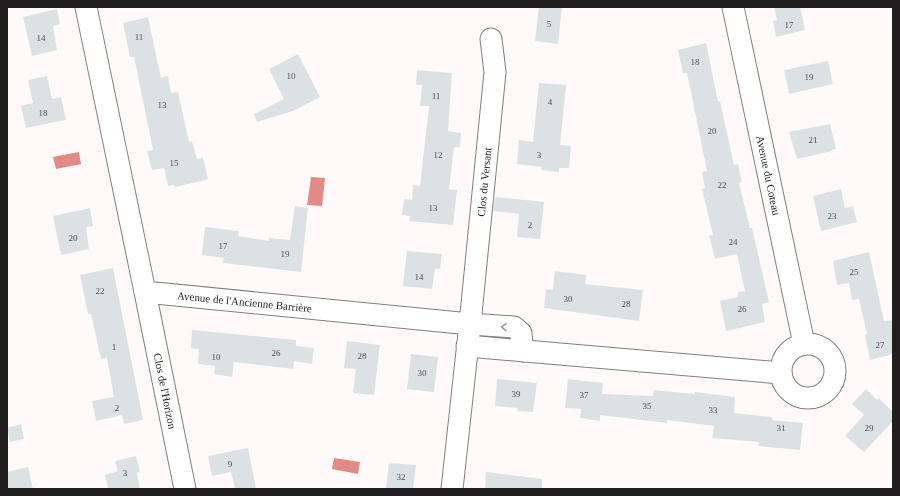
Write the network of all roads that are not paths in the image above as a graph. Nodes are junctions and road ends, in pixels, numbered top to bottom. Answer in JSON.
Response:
{"nodes":[{"id":1,"x":86,"y":7,"type":"edge"},
{"id":2,"x":733,"y":7,"type":"edge"},
{"id":3,"x":491,"y":38,"type":"dead end"},
{"id":4,"x":145,"y":292,"type":"junction"},
{"id":5,"x":470,"y":324,"type":"junction"},
{"id":6,"x":804,"y":344,"type":"junction"},
{"id":7,"x":468,"y":346,"type":"junction"},
{"id":8,"x":525,"y":351,"type":"junction"},
{"id":9,"x":781,"y":373,"type":"junction"},
{"id":10,"x":185,"y":489,"type":"edge"},
{"id":11,"x":452,"y":489,"type":"edge"}],
"edges":[{"from":1,"to":4,"type":"street"},
{"from":2,"to":6,"type":"street","name":"Avenue du Coteau"},
{"from":3,"to":5,"type":"street","name":"Clos du Versant"},
{"from":4,"to":5,"type":"street","name":"Avenue de l'Ancienne Barrière"},
{"from":4,"to":10,"type":"street","name":"Clos de l'Horizon"},
{"from":5,"to":7,"type":"street"},
{"from":8,"to":5,"type":"street","one_way":true},
{"from":6,"to":9,"type":"street"},
{"from":6,"to":9,"type":"street"},
{"from":7,"to":8,"type":"street"},
{"from":7,"to":11,"type":"street"},
{"from":8,"to":9,"type":"street"}]}
